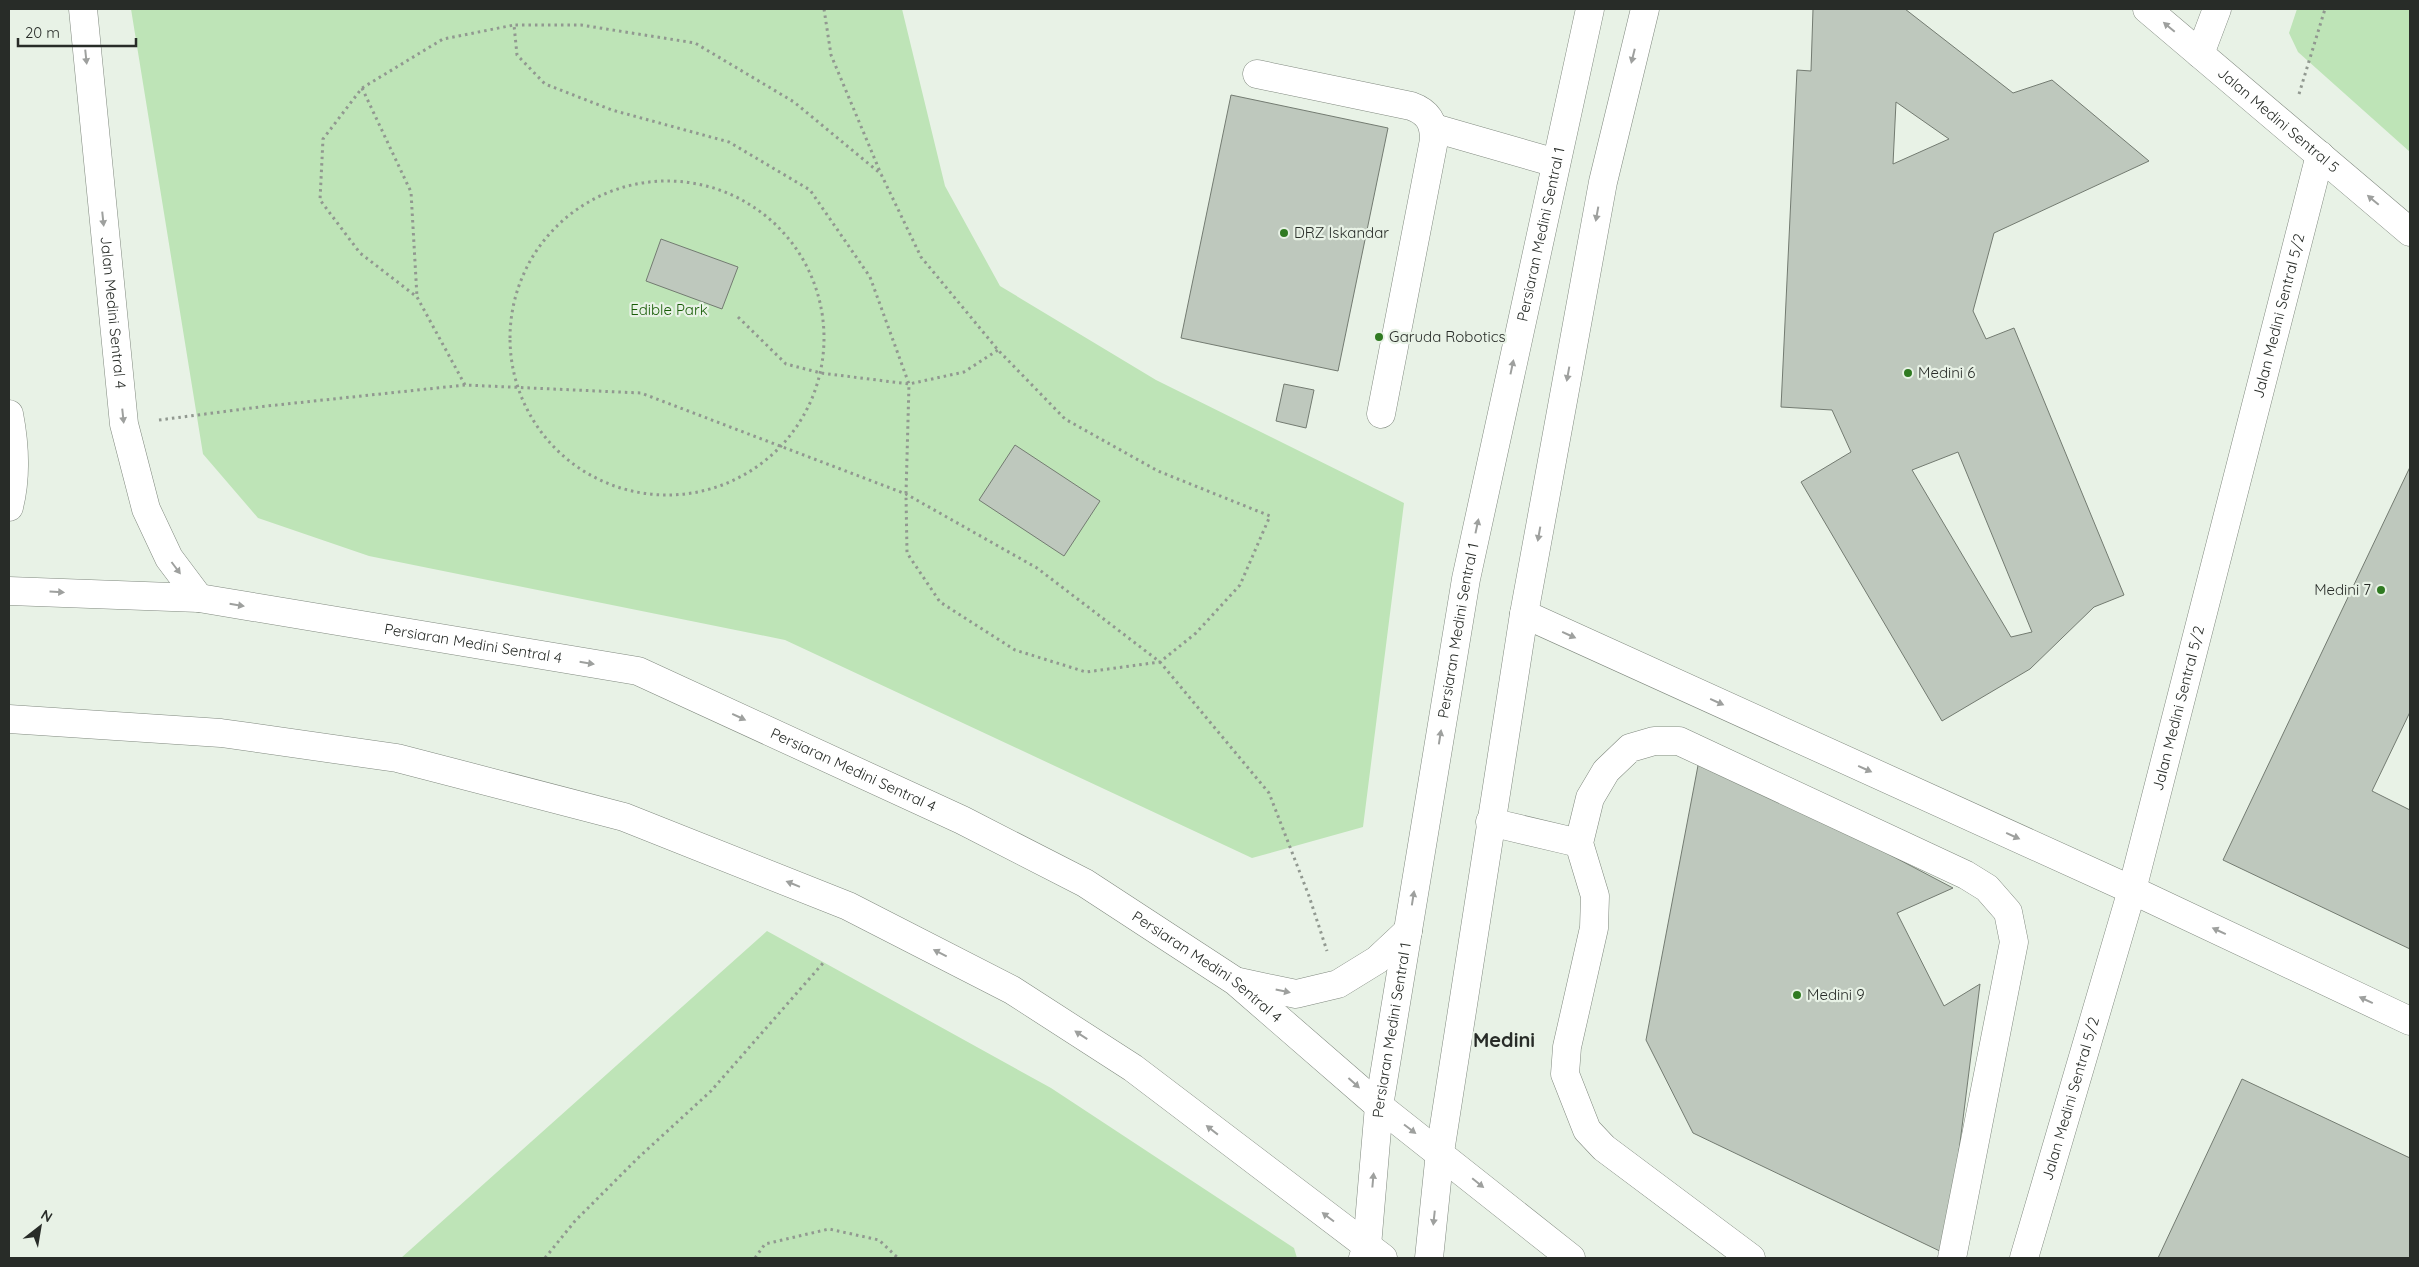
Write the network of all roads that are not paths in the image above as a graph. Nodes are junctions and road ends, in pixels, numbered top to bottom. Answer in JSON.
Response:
{"nodes":[{"id":1,"x":83,"y":9,"type":"edge"},
{"id":2,"x":1590,"y":9,"type":"edge"},
{"id":3,"x":1645,"y":9,"type":"edge"},
{"id":4,"x":2147,"y":9,"type":"edge"},
{"id":5,"x":2217,"y":9,"type":"edge"},
{"id":6,"x":2200,"y":54,"type":"junction"},
{"id":7,"x":1257,"y":74,"type":"dead end"},
{"id":8,"x":1434,"y":128,"type":"junction"},
{"id":9,"x":2320,"y":155,"type":"junction"},
{"id":10,"x":1556,"y":163,"type":"junction"},
{"id":11,"x":2410,"y":232,"type":"edge"},
{"id":12,"x":9,"y":414,"type":"edge"},
{"id":13,"x":1381,"y":414,"type":"dead end"},
{"id":14,"x":9,"y":507,"type":"edge"},
{"id":15,"x":9,"y":591,"type":"edge"},
{"id":16,"x":199,"y":598,"type":"junction"},
{"id":17,"x":1524,"y":614,"type":"junction"},
{"id":18,"x":9,"y":719,"type":"edge"},
{"id":19,"x":1490,"y":822,"type":"junction"},
{"id":20,"x":1579,"y":843,"type":"junction"},
{"id":21,"x":2132,"y":890,"type":"junction"},
{"id":22,"x":1408,"y":931,"type":"junction"},
{"id":23,"x":1235,"y":982,"type":"junction"},
{"id":24,"x":2410,"y":1021,"type":"edge"},
{"id":25,"x":1379,"y":1106,"type":"junction"},
{"id":26,"x":1440,"y":1152,"type":"junction"},
{"id":27,"x":1371,"y":1254,"type":"edge"},
{"id":28,"x":1430,"y":1258,"type":"edge"},
{"id":29,"x":1571,"y":1258,"type":"edge"},
{"id":30,"x":1751,"y":1258,"type":"edge"},
{"id":31,"x":1952,"y":1258,"type":"edge"},
{"id":32,"x":2024,"y":1258,"type":"edge"}],
"edges":[{"from":1,"to":16,"type":"street","name":"Jalan Medini Sentral 4","one_way":true},
{"from":2,"to":10,"type":"street","name":"Persiaran Medini Sentral 1"},
{"from":3,"to":17,"type":"street","one_way":true},
{"from":6,"to":4,"type":"street","name":"Jalan Medini Sentral 5","one_way":true},
{"from":5,"to":6,"type":"street"},
{"from":6,"to":9,"type":"street","name":"Jalan Medini Sentral 5"},
{"from":7,"to":8,"type":"street"},
{"from":8,"to":10,"type":"street"},
{"from":8,"to":13,"type":"street"},
{"from":11,"to":9,"type":"street","name":"Jalan Medini Sentral 5","one_way":true},
{"from":9,"to":21,"type":"street","name":"Jalan Medini Sentral 5/2"},
{"from":22,"to":10,"type":"street","name":"Persiaran Medini Sentral 1","one_way":true},
{"from":12,"to":14,"type":"street"},
{"from":15,"to":16,"type":"street","name":"Persiaran Medini Sentral 4","one_way":true},
{"from":16,"to":23,"type":"street","name":"Persiaran Medini Sentral 4","one_way":true},
{"from":17,"to":19,"type":"street"},
{"from":17,"to":21,"type":"street","one_way":true},
{"from":27,"to":18,"type":"street","one_way":true},
{"from":19,"to":20,"type":"street"},
{"from":19,"to":26,"type":"street"},
{"from":20,"to":30,"type":"street"},
{"from":20,"to":31,"type":"street"},
{"from":24,"to":21,"type":"street","one_way":true},
{"from":21,"to":32,"type":"street","name":"Jalan Medini Sentral 5/2"},
{"from":23,"to":22,"type":"street","one_way":true},
{"from":22,"to":25,"type":"street","name":"Persiaran Medini Sentral 1"},
{"from":23,"to":25,"type":"street","name":"Persiaran Medini Sentral 4","one_way":true},
{"from":25,"to":26,"type":"street","name":"Persiaran Medini Sentral 4","one_way":true},
{"from":27,"to":25,"type":"street","name":"Persiaran Medini Sentral 1","one_way":true},
{"from":26,"to":28,"type":"street","one_way":true},
{"from":26,"to":29,"type":"street","name":"Persiaran Medini Sentral 4","one_way":true}]}
